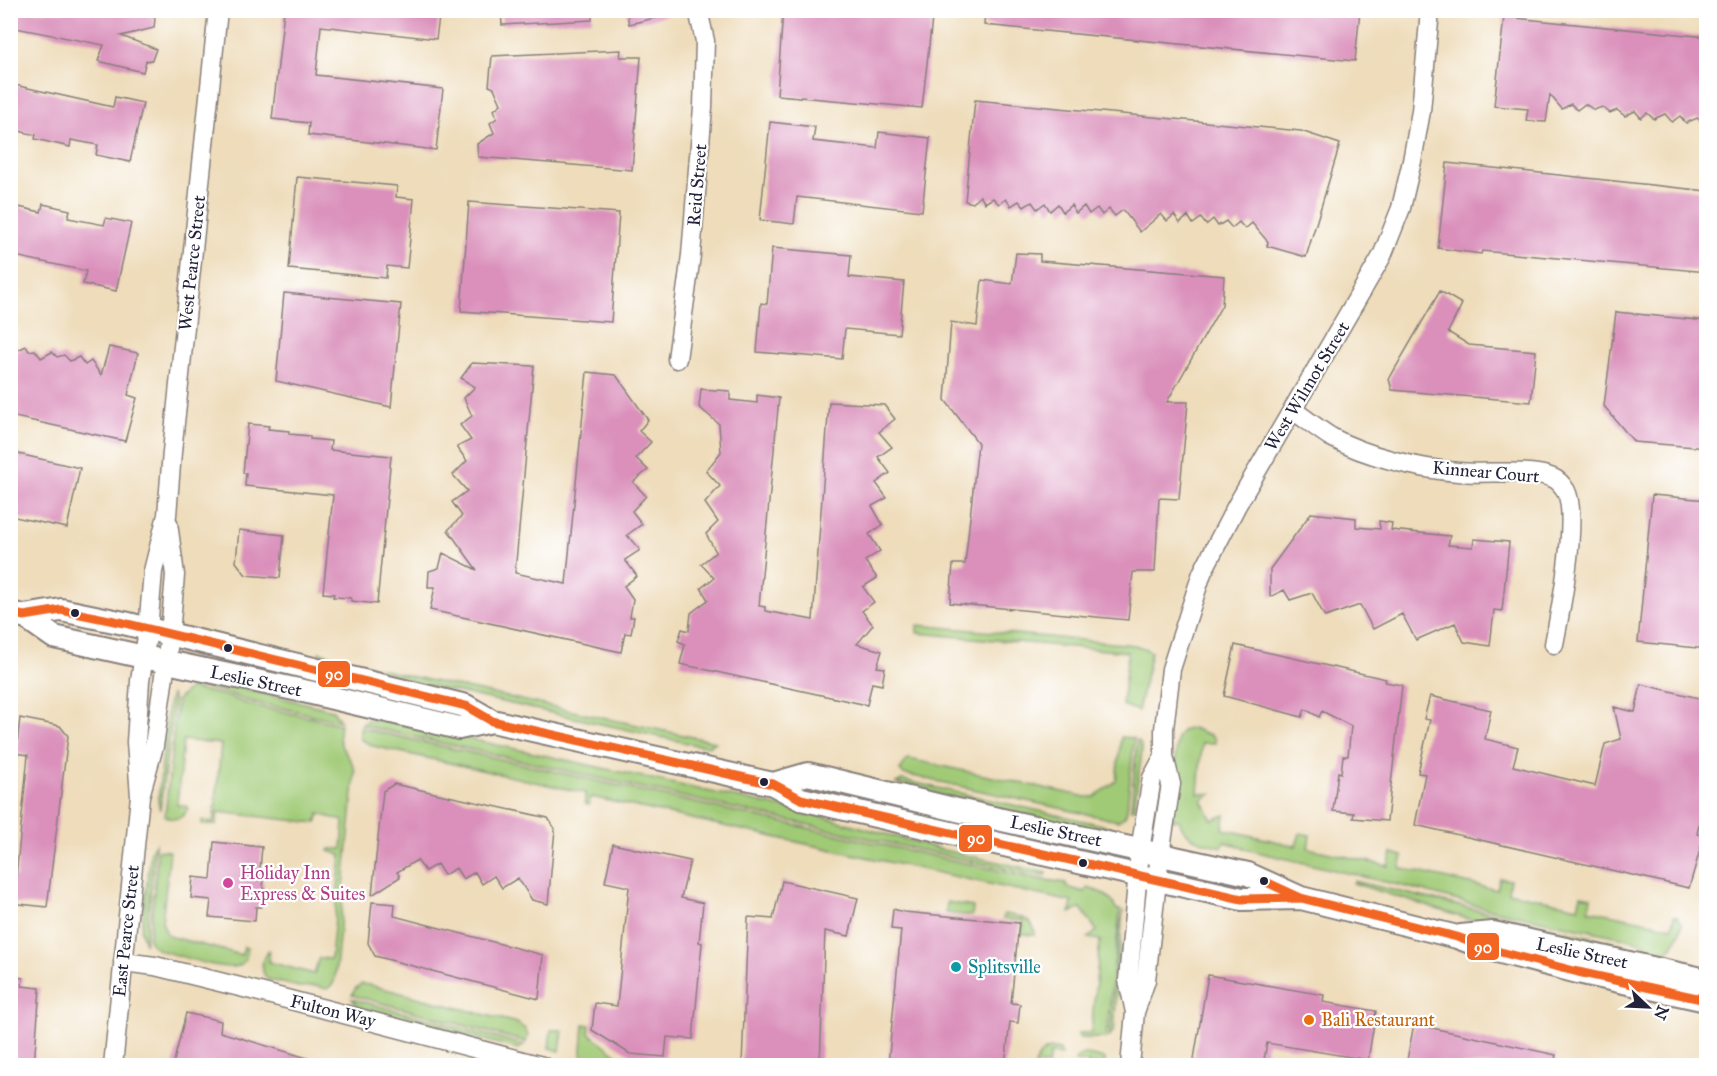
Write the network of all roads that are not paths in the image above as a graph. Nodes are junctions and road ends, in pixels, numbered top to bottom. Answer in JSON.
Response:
{"nodes":[{"id":1,"x":218,"y":10,"type":"edge"},
{"id":2,"x":698,"y":10,"type":"edge"},
{"id":3,"x":1430,"y":10,"type":"edge"},
{"id":4,"x":677,"y":359,"type":"dead end"},
{"id":5,"x":1294,"y":411,"type":"junction"},
{"id":6,"x":17,"y":615,"type":"edge"},
{"id":7,"x":159,"y":632,"type":"junction"},
{"id":8,"x":1554,"y":644,"type":"dead end"},
{"id":9,"x":154,"y":659,"type":"junction"},
{"id":10,"x":492,"y":721,"type":"junction"},
{"id":11,"x":773,"y":784,"type":"junction"},
{"id":12,"x":1150,"y":852,"type":"junction"},
{"id":13,"x":1148,"y":878,"type":"junction"},
{"id":14,"x":1300,"y":898,"type":"junction"},
{"id":15,"x":1456,"y":937,"type":"junction"},
{"id":16,"x":123,"y":962,"type":"junction"},
{"id":17,"x":1707,"y":980,"type":"edge"},
{"id":18,"x":1707,"y":1000,"type":"edge"},
{"id":19,"x":113,"y":1065,"type":"edge"},
{"id":20,"x":542,"y":1065,"type":"edge"},
{"id":21,"x":1130,"y":1065,"type":"edge"}],
"edges":[{"from":1,"to":7,"type":"street","name":"West Pearce Street"},
{"from":2,"to":4,"type":"street","name":"Reid Street"},
{"from":3,"to":5,"type":"street","name":"West Wilmot Street"},
{"from":5,"to":8,"type":"street","name":"Kinnear Court"},
{"from":5,"to":12,"type":"street","name":"West Wilmot Street"},
{"from":6,"to":7,"type":"main road","name":"Leslie Street"},
{"from":6,"to":9,"type":"main road","name":"Leslie Street"},
{"from":7,"to":9,"type":"street","name":"West Pearce Street"},
{"from":7,"to":10,"type":"main road","name":"Leslie Street"},
{"from":9,"to":10,"type":"main road","name":"Leslie Street"},
{"from":9,"to":16,"type":"street","name":"East Pearce Street"},
{"from":10,"to":11,"type":"main road","name":"Leslie Street"},
{"from":11,"to":12,"type":"main road","name":"Leslie Street"},
{"from":11,"to":13,"type":"main road","name":"Leslie Street"},
{"from":12,"to":13,"type":"street","name":"West Wilmot Street"},
{"from":12,"to":14,"type":"main road","name":"Leslie Street"},
{"from":13,"to":14,"type":"main road","name":"Leslie Street"},
{"from":13,"to":21,"type":"street","name":"West Wilmot Street"},
{"from":14,"to":15,"type":"main road","name":"Leslie Street"},
{"from":15,"to":17,"type":"main road","name":"Leslie Street"},
{"from":15,"to":18,"type":"main road","name":"Leslie Street"},
{"from":16,"to":19,"type":"street","name":"East Pearce Street"},
{"from":16,"to":20,"type":"street","name":"Fulton Way"}]}
